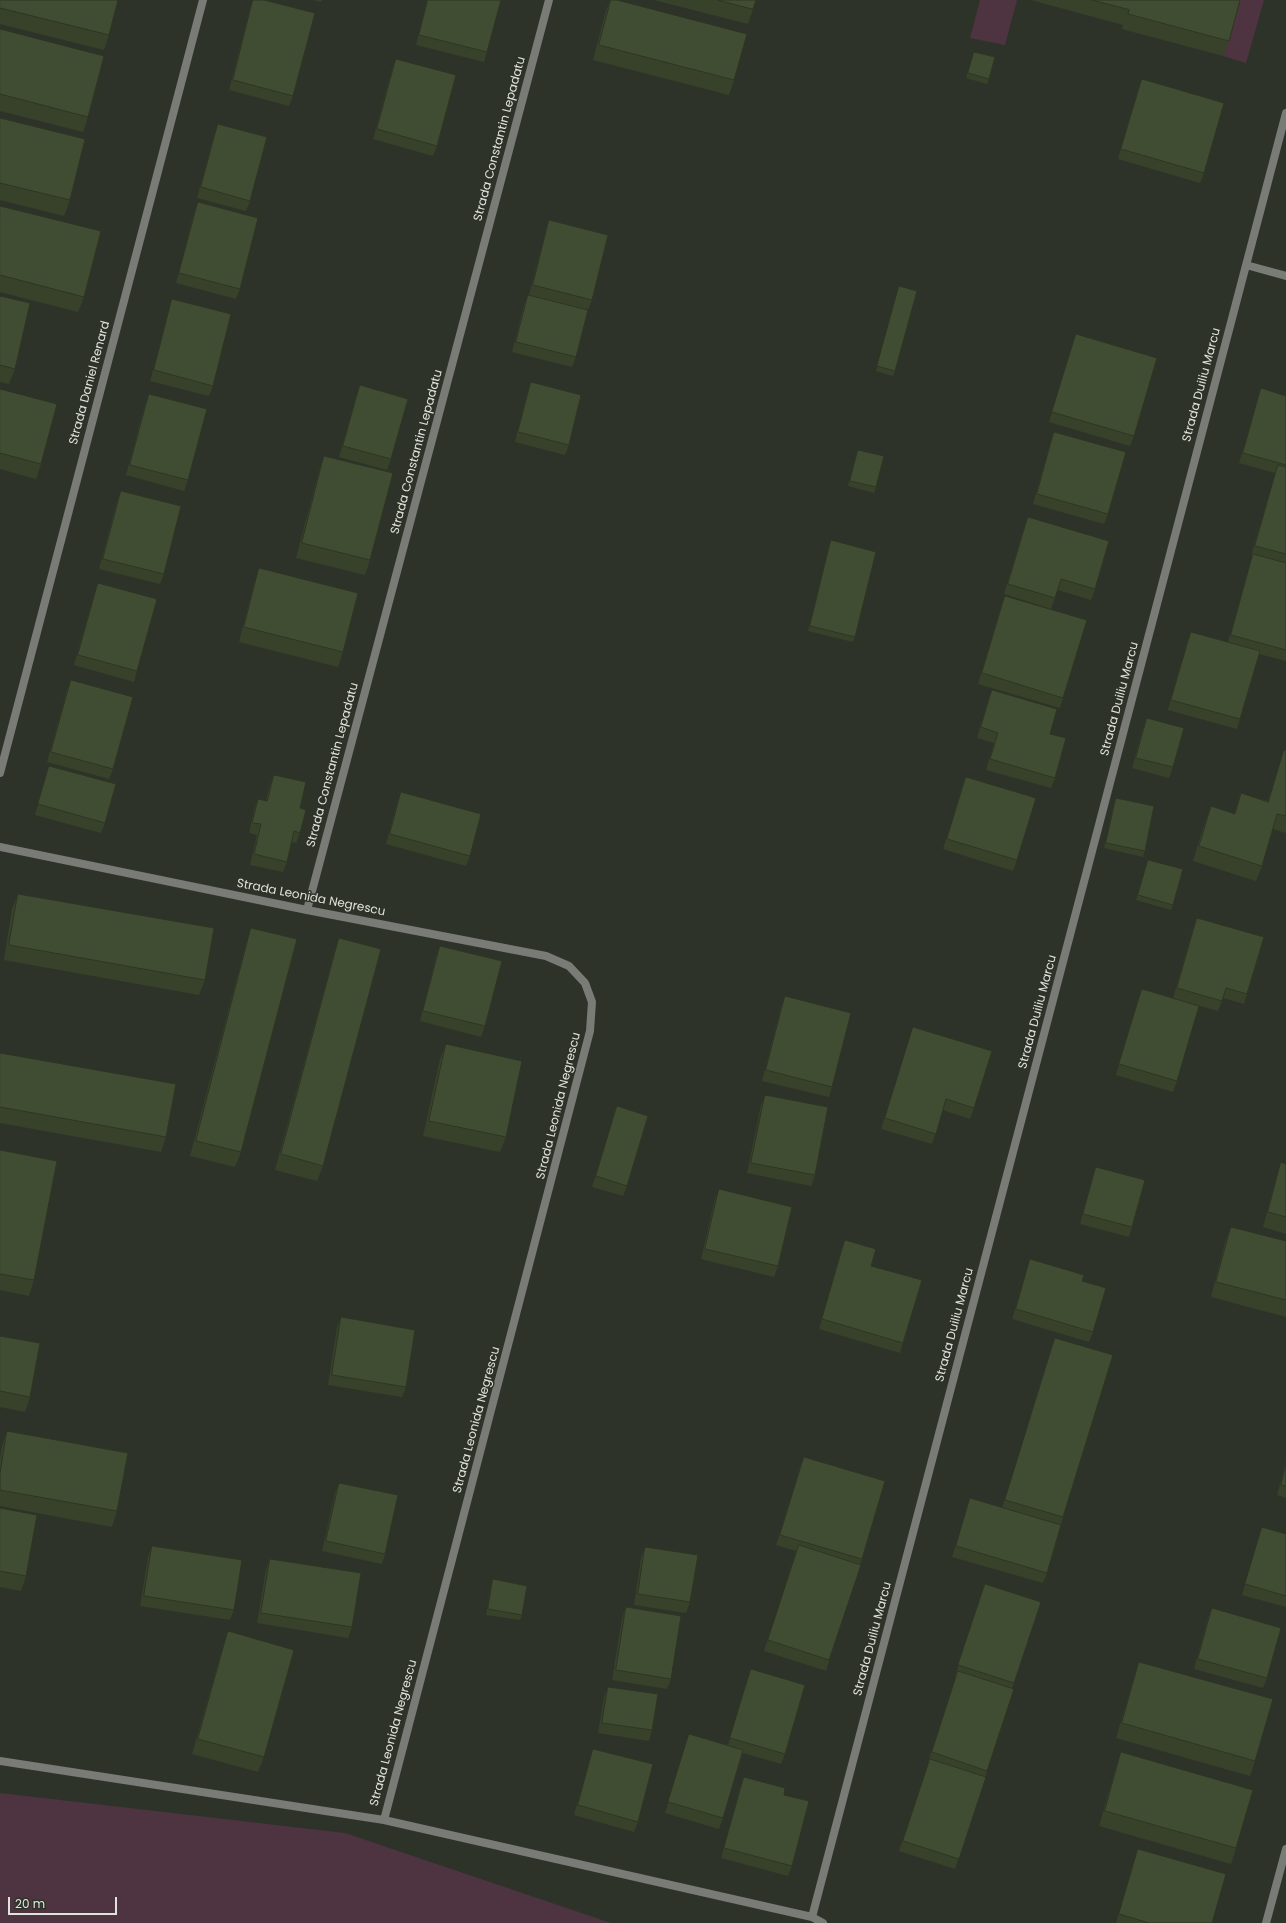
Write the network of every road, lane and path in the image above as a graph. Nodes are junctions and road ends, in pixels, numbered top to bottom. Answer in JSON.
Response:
{"nodes":[{"id":1,"x":203,"y":0,"type":"edge"},
{"id":2,"x":549,"y":0,"type":"edge"},
{"id":3,"x":1286,"y":113,"type":"edge"},
{"id":4,"x":1246,"y":265,"type":"junction"},
{"id":5,"x":1286,"y":276,"type":"edge"},
{"id":6,"x":0,"y":773,"type":"edge"},
{"id":7,"x":0,"y":847,"type":"edge"},
{"id":8,"x":307,"y":910,"type":"junction"},
{"id":9,"x":0,"y":1761,"type":"edge"},
{"id":10,"x":384,"y":1820,"type":"junction"},
{"id":11,"x":1286,"y":1849,"type":"edge"},
{"id":12,"x":812,"y":1917,"type":"junction"},
{"id":13,"x":823,"y":1923,"type":"edge"},
{"id":14,"x":1266,"y":1923,"type":"edge"}],
"edges":[{"from":1,"to":6,"type":"street","name":"Strada Daniel Renard"},
{"from":2,"to":8,"type":"street","name":"Strada Constantin Lepadatu"},
{"from":3,"to":4,"type":"street","name":"Strada Duiliu Marcu"},
{"from":4,"to":5,"type":"street"},
{"from":4,"to":12,"type":"street","name":"Strada Duiliu Marcu"},
{"from":7,"to":8,"type":"street","name":"Strada Leonida Negrescu"},
{"from":8,"to":10,"type":"street","name":"Strada Leonida Negrescu"},
{"from":9,"to":10,"type":"street"},
{"from":10,"to":12,"type":"street"},
{"from":11,"to":14,"type":"street"},
{"from":12,"to":13,"type":"street"}]}
